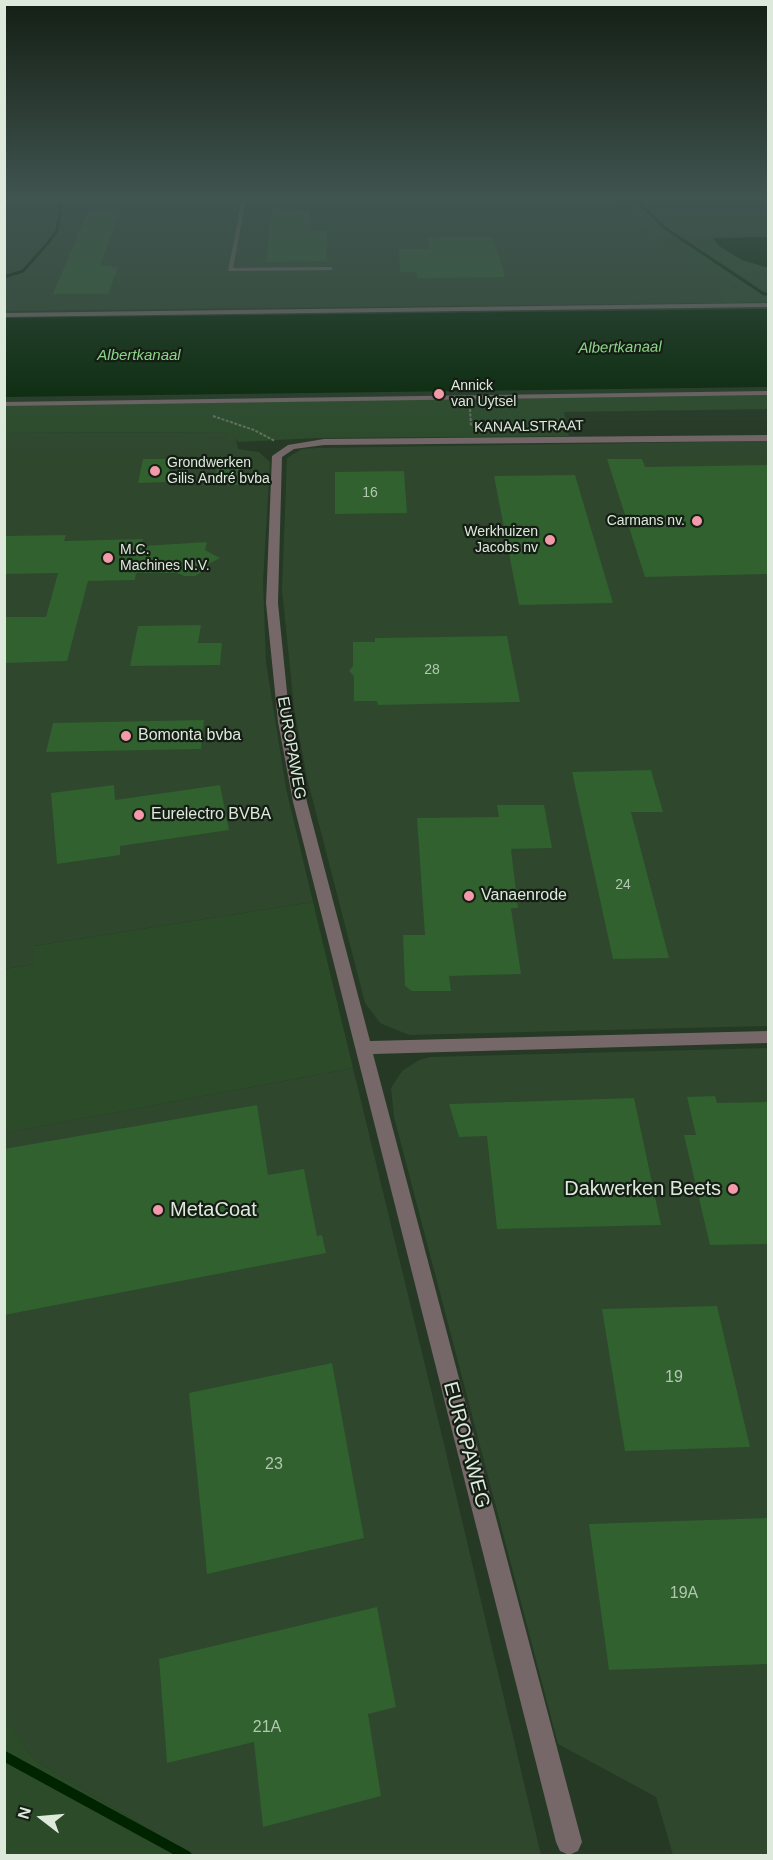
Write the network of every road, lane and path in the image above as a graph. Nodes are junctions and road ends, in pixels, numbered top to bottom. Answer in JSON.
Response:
{"nodes":[{"id":1,"x":768,"y":305,"type":"edge"},
{"id":2,"x":4,"y":315,"type":"edge"},
{"id":3,"x":768,"y":393,"type":"edge"},
{"id":4,"x":468,"y":397,"type":"junction"},
{"id":5,"x":4,"y":404,"type":"edge"},
{"id":6,"x":205,"y":414,"type":"dead end"},
{"id":7,"x":768,"y":438,"type":"edge"},
{"id":8,"x":473,"y":441,"type":"junction"},
{"id":9,"x":291,"y":447,"type":"junction"},
{"id":10,"x":768,"y":1037,"type":"edge"},
{"id":11,"x":363,"y":1048,"type":"junction"},
{"id":12,"x":570,"y":1842,"type":"dead end"}],
"edges":[{"from":1,"to":2,"type":"lane"},
{"from":3,"to":4,"type":"lane"},
{"from":4,"to":5,"type":"lane"},
{"from":4,"to":8,"type":"path"},
{"from":6,"to":9,"type":"path"},
{"from":7,"to":8,"type":"street","name":"KANAALSTRAAT"},
{"from":8,"to":9,"type":"street","name":"KANAALSTRAAT"},
{"from":9,"to":11,"type":"street","name":"EUROPAWEG"},
{"from":10,"to":11,"type":"street"},
{"from":11,"to":12,"type":"street","name":"EUROPAWEG"}]}
